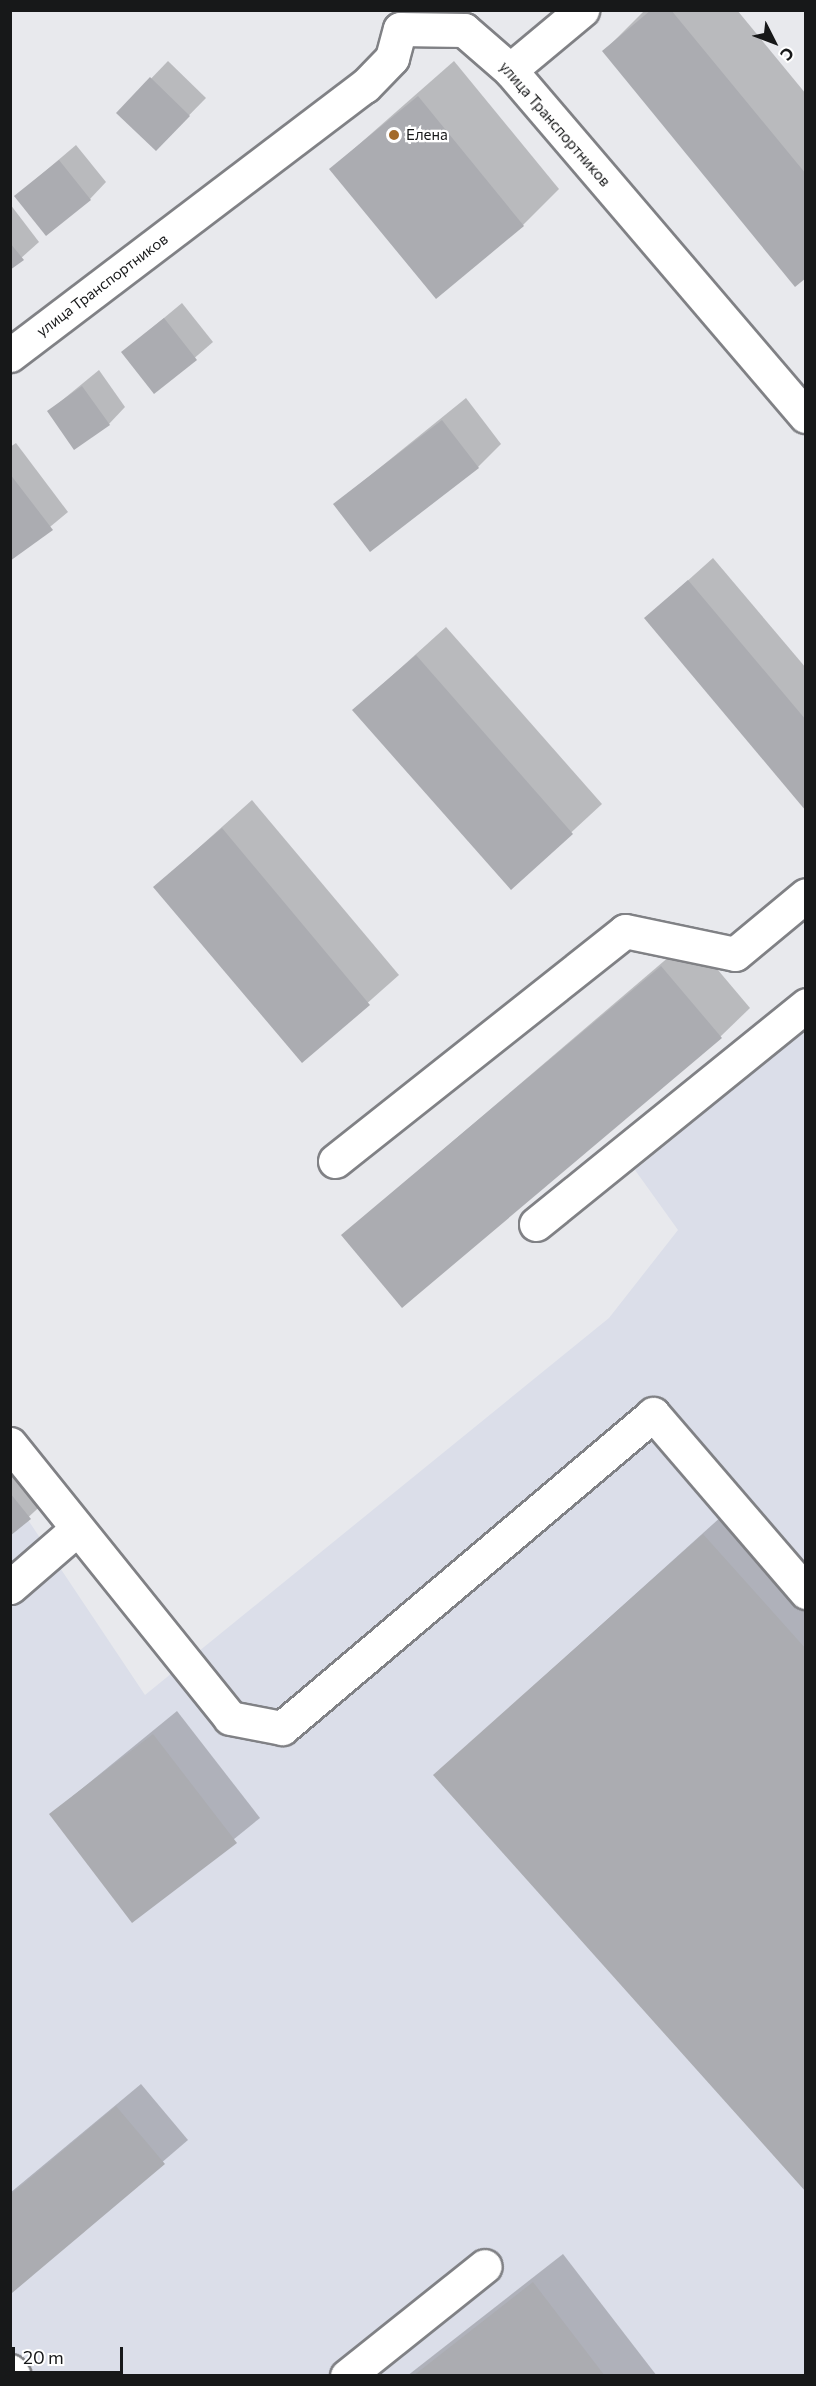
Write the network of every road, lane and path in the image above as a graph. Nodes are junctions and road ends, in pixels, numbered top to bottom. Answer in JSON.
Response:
{"nodes":[{"id":1,"x":582,"y":10,"type":"edge"},
{"id":2,"x":399,"y":20,"type":"edge"},
{"id":3,"x":510,"y":70,"type":"junction"},
{"id":4,"x":10,"y":355,"type":"edge"},
{"id":5,"x":806,"y":416,"type":"edge"},
{"id":6,"x":806,"y":895,"type":"edge"},
{"id":7,"x":806,"y":1005,"type":"edge"},
{"id":8,"x":335,"y":1161,"type":"dead end"},
{"id":9,"x":536,"y":1224,"type":"dead end"},
{"id":10,"x":10,"y":1444,"type":"edge"},
{"id":11,"x":77,"y":1529,"type":"junction"},
{"id":12,"x":10,"y":1587,"type":"edge"},
{"id":13,"x":806,"y":1592,"type":"edge"},
{"id":14,"x":485,"y":2266,"type":"dead end"},
{"id":15,"x":10,"y":2371,"type":"edge"},
{"id":16,"x":14,"y":2376,"type":"edge"},
{"id":17,"x":347,"y":2376,"type":"edge"}],
"edges":[{"from":1,"to":3,"type":"street"},
{"from":2,"to":3,"type":"street","name":"улица Транспортников"},
{"from":2,"to":4,"type":"street","name":"улица Транспортников"},
{"from":3,"to":5,"type":"street","name":"улица Транспортников"},
{"from":6,"to":8,"type":"street"},
{"from":7,"to":9,"type":"street"},
{"from":10,"to":11,"type":"street"},
{"from":11,"to":12,"type":"street"},
{"from":11,"to":13,"type":"street"},
{"from":14,"to":17,"type":"street"},
{"from":15,"to":16,"type":"street"}]}
